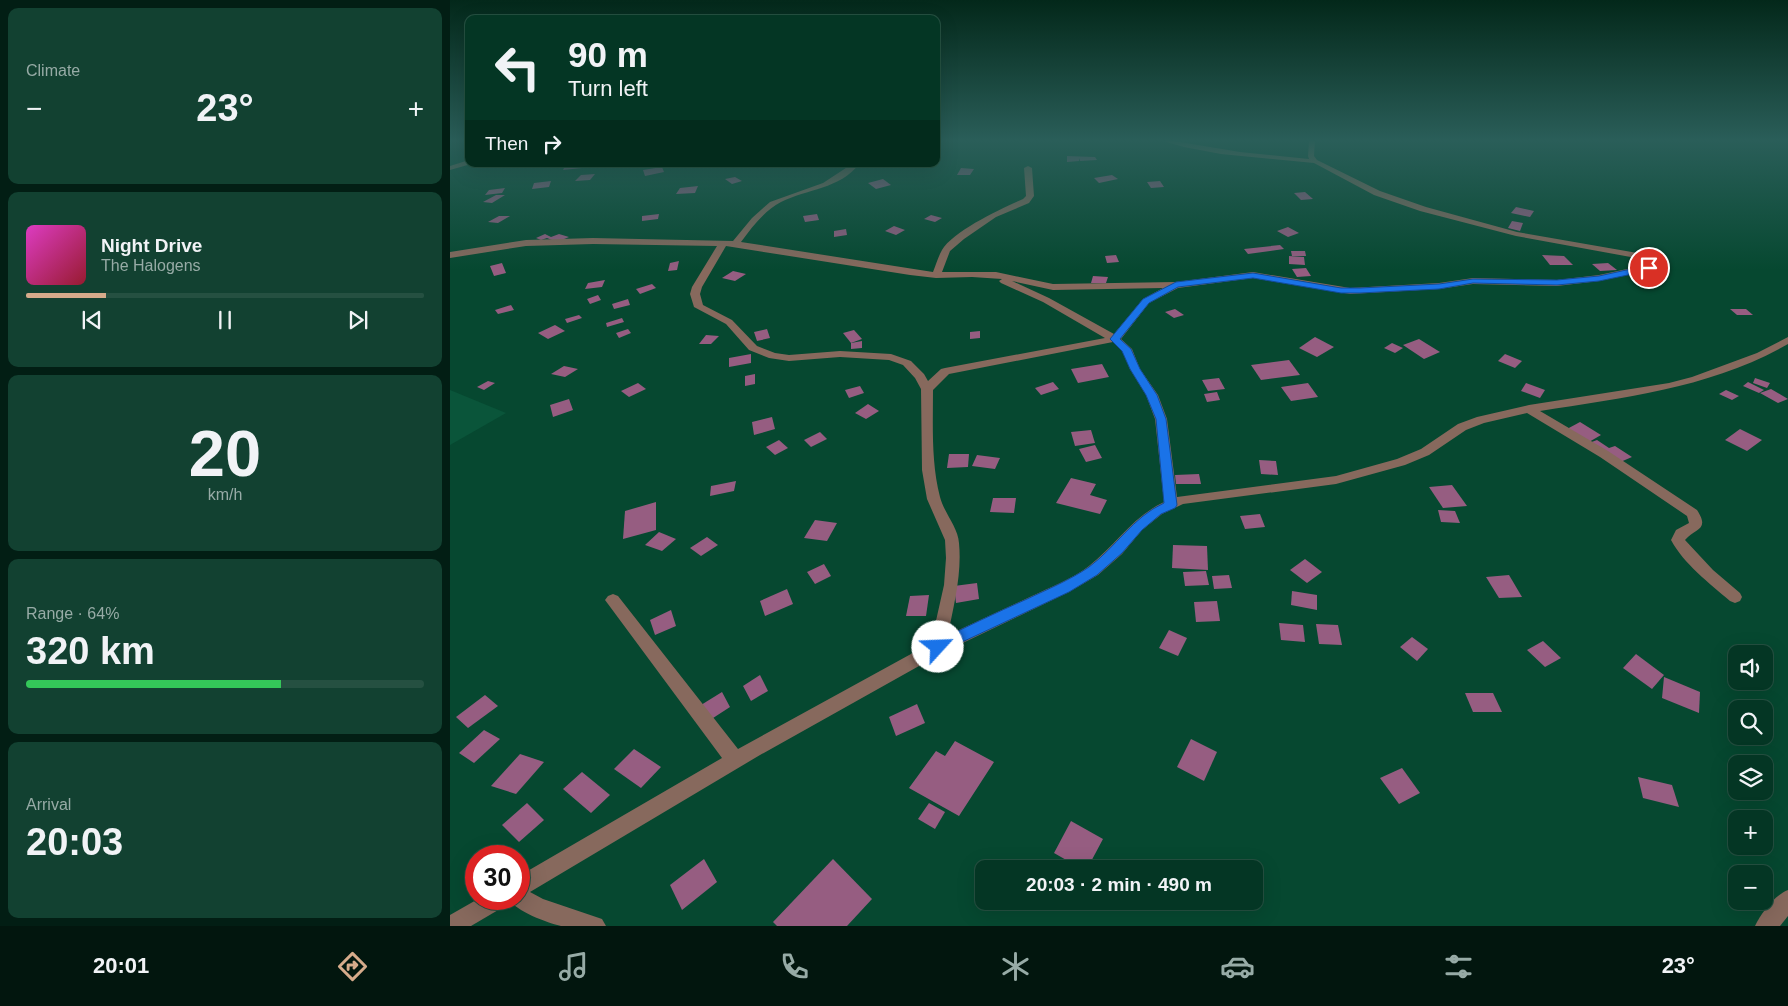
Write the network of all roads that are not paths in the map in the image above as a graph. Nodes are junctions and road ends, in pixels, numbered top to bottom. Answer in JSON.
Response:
{"nodes":[{"id":1,"x":827,"y":184,"type":"edge"},
{"id":2,"x":1029,"y":184,"type":"edge"},
{"id":3,"x":1360,"y":184,"type":"edge"},
{"id":4,"x":729,"y":244,"type":"junction"},
{"id":5,"x":450,"y":255,"type":"edge"},
{"id":6,"x":936,"y":275,"type":"junction"},
{"id":7,"x":996,"y":275,"type":"junction"},
{"id":8,"x":1176,"y":285,"type":"junction"},
{"id":9,"x":1115,"y":339,"type":"junction"},
{"id":10,"x":1788,"y":340,"type":"edge"},
{"id":11,"x":927,"y":389,"type":"junction"},
{"id":12,"x":1529,"y":409,"type":"junction"},
{"id":13,"x":1171,"y":505,"type":"junction"},
{"id":14,"x":1735,"y":597,"type":"dead end"},
{"id":15,"x":613,"y":600,"type":"dead end"},
{"id":16,"x":938,"y":647,"type":"junction"},
{"id":17,"x":735,"y":760,"type":"junction"},
{"id":18,"x":530,"y":880,"type":"edge"},
{"id":19,"x":1788,"y":900,"type":"edge"},
{"id":20,"x":530,"y":903,"type":"edge"},
{"id":21,"x":478,"y":910,"type":"edge"},
{"id":22,"x":450,"y":926,"type":"edge"},
{"id":23,"x":595,"y":926,"type":"edge"},
{"id":24,"x":1766,"y":926,"type":"edge"}],
"edges":[{"from":1,"to":4,"type":"street"},
{"from":2,"to":6,"type":"street"},
{"from":3,"to":8,"type":"street"},
{"from":4,"to":5,"type":"street"},
{"from":4,"to":6,"type":"street"},
{"from":4,"to":11,"type":"street"},
{"from":6,"to":7,"type":"street"},
{"from":7,"to":8,"type":"street"},
{"from":7,"to":9,"type":"street"},
{"from":8,"to":9,"type":"street"},
{"from":9,"to":11,"type":"street"},
{"from":9,"to":13,"type":"street"},
{"from":10,"to":12,"type":"street"},
{"from":11,"to":16,"type":"street"},
{"from":12,"to":13,"type":"street"},
{"from":12,"to":14,"type":"street"},
{"from":13,"to":16,"type":"street"},
{"from":15,"to":17,"type":"street"},
{"from":16,"to":17,"type":"street"},
{"from":17,"to":18,"type":"street"},
{"from":19,"to":24,"type":"street"},
{"from":20,"to":23,"type":"street"},
{"from":21,"to":22,"type":"street"}]}
